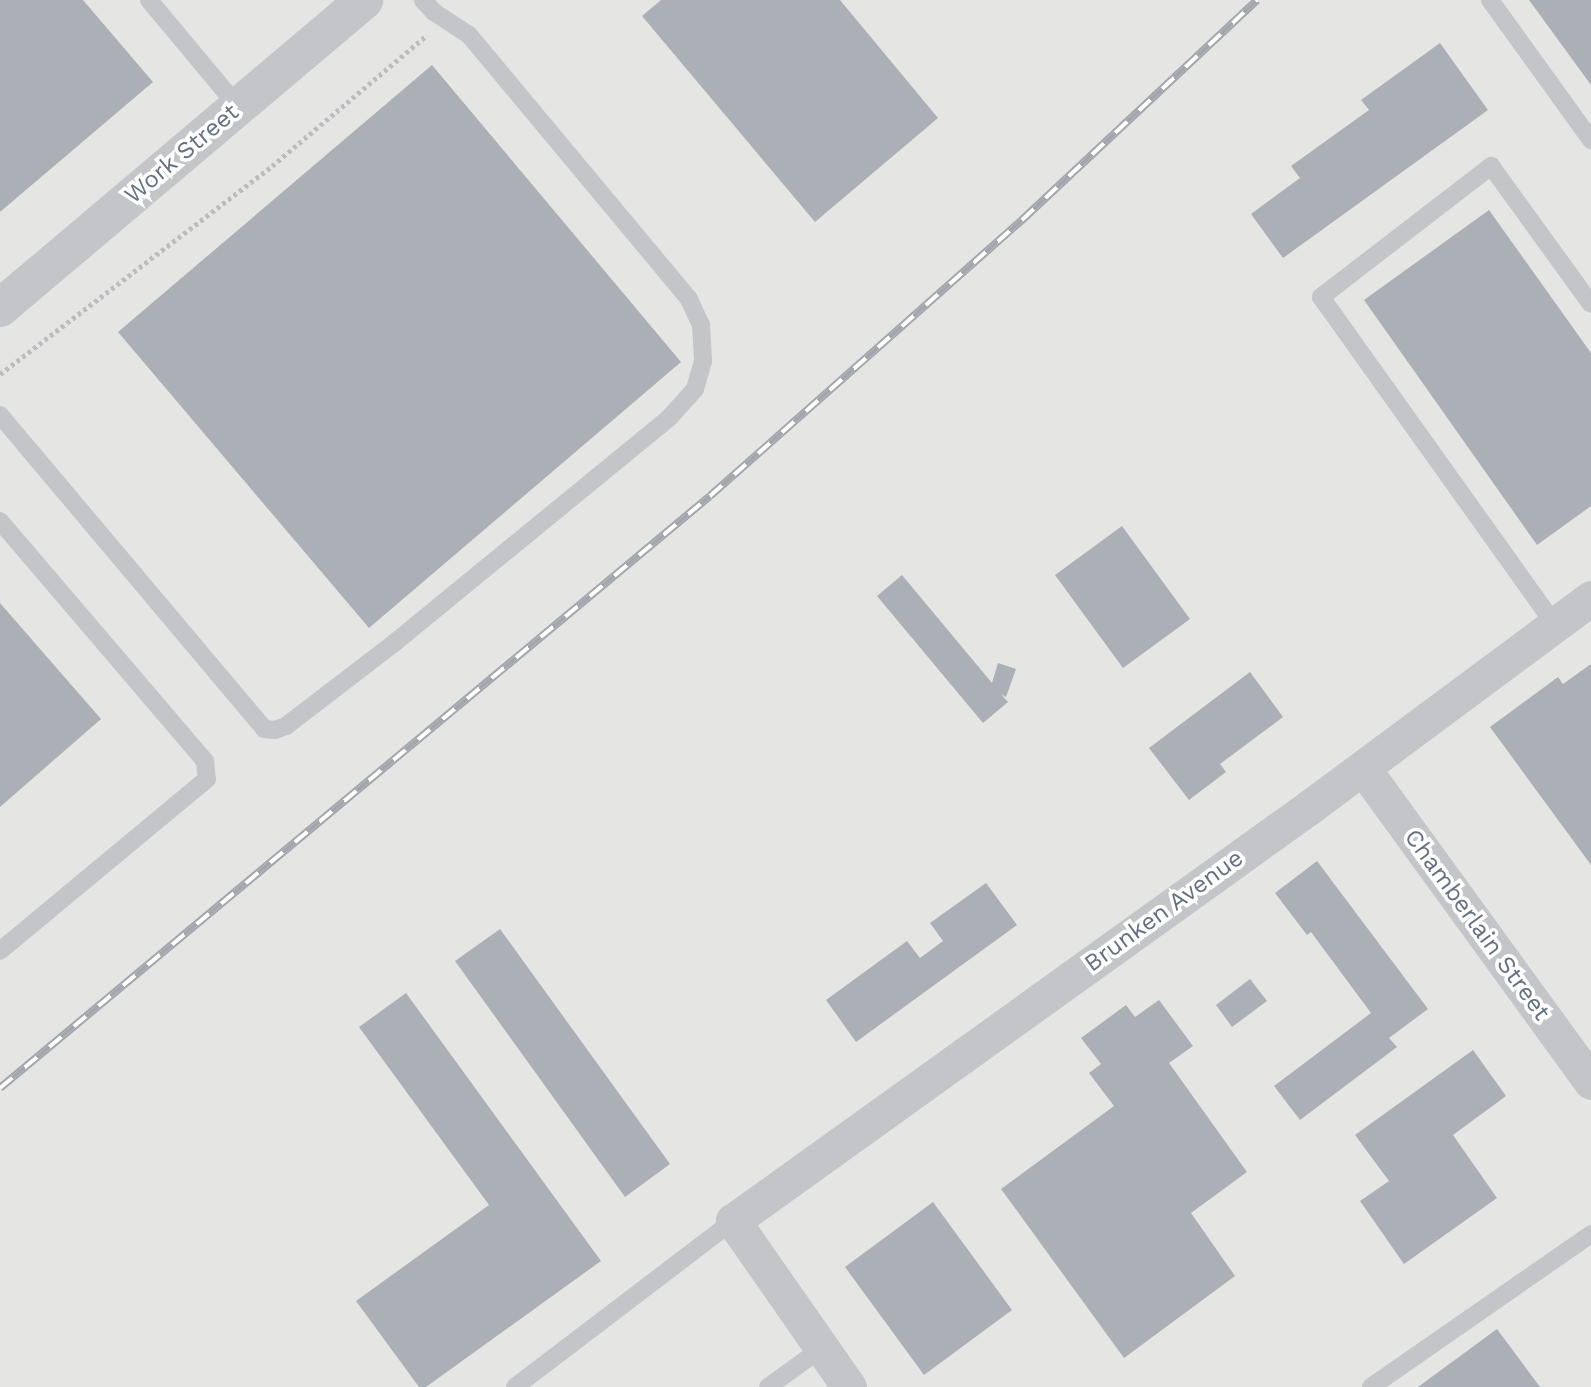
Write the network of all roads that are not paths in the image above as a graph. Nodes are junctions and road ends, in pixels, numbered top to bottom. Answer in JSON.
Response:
{"nodes":[{"id":1,"x":149,"y":0,"type":"edge"},
{"id":2,"x":364,"y":0,"type":"edge"},
{"id":3,"x":422,"y":0,"type":"edge"},
{"id":4,"x":1490,"y":0,"type":"edge"},
{"id":5,"x":238,"y":107,"type":"junction"},
{"id":6,"x":1591,"y":140,"type":"edge"},
{"id":7,"x":1591,"y":304,"type":"edge"},
{"id":8,"x":0,"y":309,"type":"edge"},
{"id":9,"x":0,"y":415,"type":"edge"},
{"id":10,"x":0,"y":521,"type":"edge"},
{"id":11,"x":1591,"y":598,"type":"edge"},
{"id":12,"x":1555,"y":625,"type":"junction"},
{"id":13,"x":1363,"y":768,"type":"junction"},
{"id":14,"x":0,"y":951,"type":"edge"},
{"id":15,"x":1591,"y":1082,"type":"edge"},
{"id":16,"x":733,"y":1220,"type":"junction"},
{"id":17,"x":1591,"y":1234,"type":"edge"},
{"id":18,"x":822,"y":1348,"type":"junction"},
{"id":19,"x":515,"y":1387,"type":"edge"},
{"id":20,"x":768,"y":1387,"type":"edge"},
{"id":21,"x":849,"y":1387,"type":"edge"},
{"id":22,"x":1371,"y":1387,"type":"edge"}],
"edges":[{"from":1,"to":5,"type":"lane"},
{"from":2,"to":5,"type":"street","name":"Work Street"},
{"from":3,"to":9,"type":"lane"},
{"from":4,"to":6,"type":"lane"},
{"from":5,"to":8,"type":"street","name":"Work Street"},
{"from":7,"to":12,"type":"lane"},
{"from":10,"to":14,"type":"lane"},
{"from":11,"to":12,"type":"street","name":"Brunken Avenue"},
{"from":12,"to":13,"type":"street","name":"Brunken Avenue"},
{"from":13,"to":15,"type":"street","name":"Chamberlain Street"},
{"from":13,"to":16,"type":"street","name":"Brunken Avenue"},
{"from":16,"to":18,"type":"street"},
{"from":16,"to":19,"type":"lane"},
{"from":17,"to":22,"type":"lane"},
{"from":18,"to":20,"type":"lane"},
{"from":18,"to":21,"type":"street"}]}
